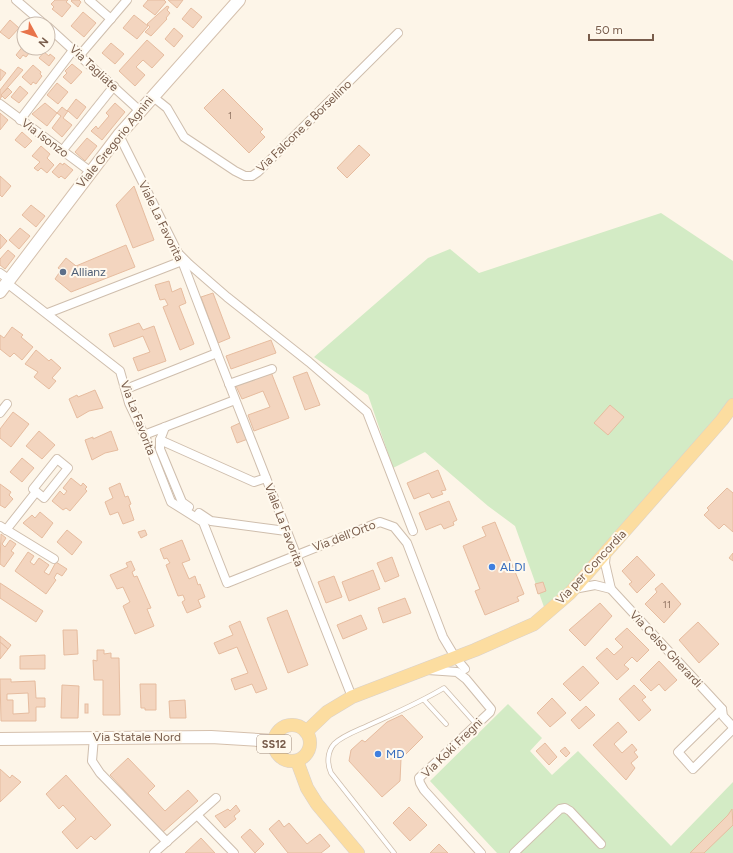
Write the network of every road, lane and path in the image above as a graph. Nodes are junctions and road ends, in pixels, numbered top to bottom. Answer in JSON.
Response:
{"nodes":[{"id":1,"x":16,"y":0,"type":"edge"},
{"id":2,"x":89,"y":0,"type":"edge"},
{"id":3,"x":127,"y":0,"type":"edge"},
{"id":4,"x":239,"y":0,"type":"edge"},
{"id":5,"x":35,"y":16,"type":"edge"},
{"id":6,"x":111,"y":19,"type":"junction"},
{"id":7,"x":398,"y":33,"type":"dead end"},
{"id":8,"x":56,"y":34,"type":"edge"},
{"id":9,"x":77,"y":52,"type":"junction"},
{"id":10,"x":114,"y":86,"type":"junction"},
{"id":11,"x":152,"y":96,"type":"junction"},
{"id":12,"x":0,"y":104,"type":"edge"},
{"id":13,"x":140,"y":111,"type":"junction"},
{"id":14,"x":20,"y":120,"type":"junction"},
{"id":15,"x":119,"y":135,"type":"junction"},
{"id":16,"x":62,"y":151,"type":"junction"},
{"id":17,"x":91,"y":172,"type":"junction"},
{"id":18,"x":176,"y":251,"type":"junction"},
{"id":19,"x":182,"y":261,"type":"junction"},
{"id":20,"x":4,"y":282,"type":"edge"},
{"id":21,"x":48,"y":313,"type":"junction"},
{"id":22,"x":217,"y":353,"type":"junction"},
{"id":23,"x":272,"y":369,"type":"dead end"},
{"id":24,"x":229,"y":384,"type":"junction"},
{"id":25,"x":126,"y":388,"type":"junction"},
{"id":26,"x":236,"y":400,"type":"junction"},
{"id":27,"x":7,"y":404,"type":"dead end"},
{"id":28,"x":733,"y":405,"type":"edge"},
{"id":29,"x":0,"y":413,"type":"edge"},
{"id":30,"x":166,"y":427,"type":"junction"},
{"id":31,"x":144,"y":435,"type":"junction"},
{"id":32,"x":160,"y":440,"type":"junction"},
{"id":33,"x":266,"y":478,"type":"junction"},
{"id":34,"x":36,"y":492,"type":"junction"},
{"id":35,"x":3,"y":528,"type":"edge"},
{"id":36,"x":286,"y":531,"type":"junction"},
{"id":37,"x":413,"y":531,"type":"dead end"},
{"id":38,"x":607,"y":552,"type":"junction"},
{"id":39,"x":296,"y":555,"type":"junction"},
{"id":40,"x":54,"y":559,"type":"dead end"},
{"id":41,"x":590,"y":570,"type":"junction"},
{"id":42,"x":606,"y":573,"type":"junction"},
{"id":43,"x":227,"y":583,"type":"joint"},
{"id":44,"x":595,"y":585,"type":"junction"},
{"id":45,"x":573,"y":589,"type":"junction"},
{"id":46,"x":611,"y":589,"type":"junction"},
{"id":47,"x":475,"y":650,"type":"junction"},
{"id":48,"x":455,"y":657,"type":"junction"},
{"id":49,"x":426,"y":669,"type":"junction"},
{"id":50,"x":465,"y":669,"type":"junction"},
{"id":51,"x":457,"y":672,"type":"junction"},
{"id":52,"x":466,"y":679,"type":"junction"},
{"id":53,"x":352,"y":696,"type":"junction"},
{"id":54,"x":424,"y":700,"type":"junction"},
{"id":55,"x":722,"y":709,"type":"junction"},
{"id":56,"x":446,"y":724,"type":"dead end"},
{"id":57,"x":476,"y":724,"type":"junction"},
{"id":58,"x":733,"y":728,"type":"edge"},
{"id":59,"x":306,"y":732,"type":"junction"},
{"id":60,"x":94,"y":737,"type":"junction"},
{"id":61,"x":0,"y":739,"type":"edge"},
{"id":62,"x":274,"y":741,"type":"junction"},
{"id":63,"x":297,"y":760,"type":"junction"},
{"id":64,"x":216,"y":798,"type":"dead end"},
{"id":65,"x":197,"y":814,"type":"junction"},
{"id":66,"x":167,"y":842,"type":"junction"},
{"id":67,"x":601,"y":844,"type":"dead end"},
{"id":68,"x":154,"y":853,"type":"edge"},
{"id":69,"x":234,"y":853,"type":"edge"},
{"id":70,"x":358,"y":853,"type":"edge"},
{"id":71,"x":394,"y":853,"type":"edge"},
{"id":72,"x":480,"y":853,"type":"edge"},
{"id":73,"x":514,"y":853,"type":"edge"}],
"edges":[{"from":1,"to":5,"type":"street"},
{"from":2,"to":6,"type":"street"},
{"from":3,"to":6,"type":"street"},
{"from":4,"to":11,"type":"main road","name":"Viale Gregorio Agnini"},
{"from":6,"to":9,"type":"street"},
{"from":7,"to":11,"type":"street","name":"Via Falcone e Borsellino"},
{"from":8,"to":9,"type":"street","name":"Via Tagliate"},
{"from":9,"to":10,"type":"street","name":"Via Tagliate"},
{"from":9,"to":14,"type":"street"},
{"from":10,"to":13,"type":"street","name":"Via Tagliate"},
{"from":10,"to":16,"type":"street"},
{"from":11,"to":13,"type":"main road","name":"Viale Gregorio Agnini"},
{"from":12,"to":14,"type":"street","name":"Via Isonzo"},
{"from":13,"to":15,"type":"main road","name":"Viale Gregorio Agnini"},
{"from":14,"to":16,"type":"street","name":"Via Isonzo"},
{"from":15,"to":17,"type":"main road","name":"Viale Gregorio Agnini"},
{"from":15,"to":18,"type":"street","name":"Viale La Favorita"},
{"from":16,"to":17,"type":"street","name":"Via Isonzo"},
{"from":17,"to":20,"type":"main road","name":"Viale Gregorio Agnini"},
{"from":18,"to":19,"type":"street","name":"Viale La Favorita"},
{"from":18,"to":37,"type":"street"},
{"from":19,"to":21,"type":"street"},
{"from":19,"to":22,"type":"street","name":"Viale La Favorita"},
{"from":20,"to":21,"type":"street","name":"Via La Favorita"},
{"from":21,"to":25,"type":"street","name":"Via La Favorita"},
{"from":22,"to":24,"type":"street","name":"Viale La Favorita"},
{"from":22,"to":25,"type":"street"},
{"from":23,"to":24,"type":"street"},
{"from":24,"to":26,"type":"street","name":"Viale La Favorita"},
{"from":25,"to":31,"type":"street","name":"Via La Favorita"},
{"from":26,"to":30,"type":"street"},
{"from":26,"to":33,"type":"street","name":"Viale La Favorita"},
{"from":27,"to":29,"type":"street"},
{"from":28,"to":38,"type":"main road","name":"Via per Concordia"},
{"from":30,"to":31,"type":"street"},
{"from":30,"to":32,"type":"street"},
{"from":31,"to":43,"type":"street","name":"Via La Favorita"},
{"from":32,"to":33,"type":"street"},
{"from":32,"to":36,"type":"street"},
{"from":33,"to":36,"type":"street","name":"Viale La Favorita"},
{"from":34,"to":34,"type":"street"},
{"from":34,"to":35,"type":"street"},
{"from":35,"to":40,"type":"street"},
{"from":36,"to":39,"type":"street","name":"Viale La Favorita"},
{"from":38,"to":41,"type":"main road","name":"Via per Concordia"},
{"from":38,"to":42,"type":"street","name":"Via Celso Gherardi"},
{"from":39,"to":43,"type":"street","name":"Via dell'Orto"},
{"from":39,"to":48,"type":"street","name":"Via dell'Orto"},
{"from":39,"to":53,"type":"street","name":"Viale La Favorita"},
{"from":41,"to":42,"type":"street"},
{"from":41,"to":44,"type":"street"},
{"from":41,"to":45,"type":"main road","name":"Via per Concordia"},
{"from":42,"to":46,"type":"street","name":"Via Celso Gherardi"},
{"from":44,"to":45,"type":"street"},
{"from":44,"to":46,"type":"street"},
{"from":45,"to":47,"type":"main road","name":"Via per Concordia"},
{"from":46,"to":55,"type":"street","name":"Via Celso Gherardi"},
{"from":47,"to":48,"type":"main road","name":"Via per Concordia"},
{"from":47,"to":50,"type":"street"},
{"from":48,"to":49,"type":"main road","name":"Via per Concordia"},
{"from":48,"to":50,"type":"street"},
{"from":48,"to":51,"type":"street"},
{"from":49,"to":51,"type":"street"},
{"from":49,"to":53,"type":"main road","name":"Via per Concordia"},
{"from":50,"to":52,"type":"street"},
{"from":51,"to":52,"type":"street","name":"Via Koki Fregni"},
{"from":52,"to":57,"type":"street","name":"Via Koki Fregni"},
{"from":53,"to":59,"type":"main road","name":"Via per Concordia"},
{"from":54,"to":56,"type":"lane"},
{"from":54,"to":57,"type":"lane"},
{"from":54,"to":71,"type":"lane"},
{"from":55,"to":58,"type":"street","name":"Via Celso Gherardi"},
{"from":55,"to":58,"type":"street","name":"Via Celso Gherardi"},
{"from":57,"to":72,"type":"street","name":"Via Koki Fregni"},
{"from":59,"to":62,"type":"main road","number":"SS12"},
{"from":59,"to":63,"type":"main road","number":"SS12"},
{"from":60,"to":61,"type":"main road","name":"Via Statale Nord","number":"SS12"},
{"from":60,"to":62,"type":"main road","name":"Via Statale Nord","number":"SS12"},
{"from":60,"to":66,"type":"street"},
{"from":62,"to":63,"type":"main road","number":"SS12"},
{"from":63,"to":70,"type":"main road","number":"SS12"},
{"from":64,"to":65,"type":"street"},
{"from":65,"to":66,"type":"street"},
{"from":65,"to":69,"type":"street"},
{"from":66,"to":68,"type":"street"},
{"from":67,"to":73,"type":"street"}]}
